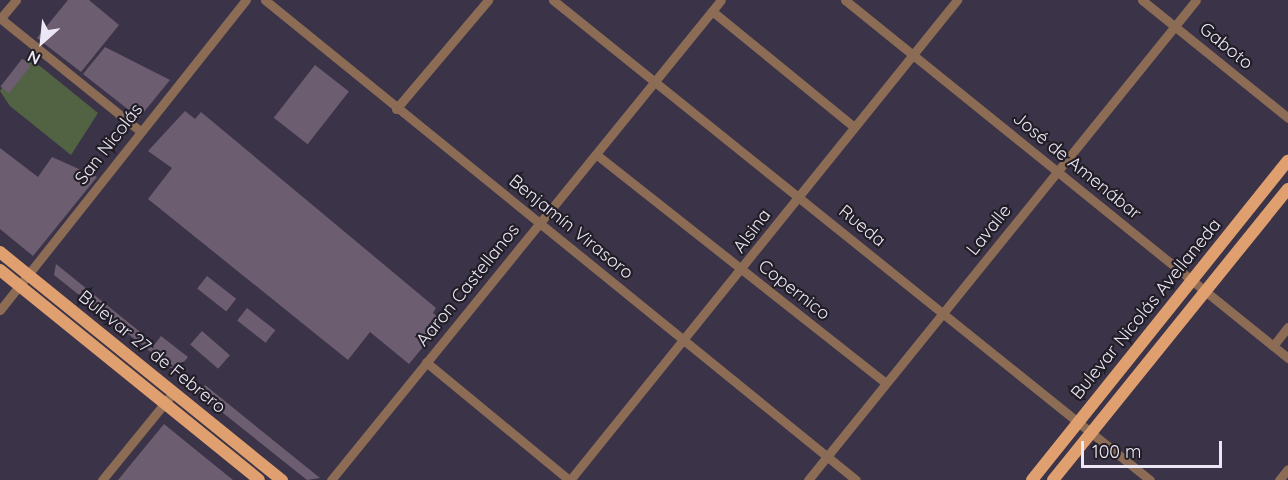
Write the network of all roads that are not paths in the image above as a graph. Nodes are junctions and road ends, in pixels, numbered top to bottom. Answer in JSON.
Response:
{"nodes":[{"id":1,"x":16,"y":0,"type":"edge"},
{"id":2,"x":246,"y":0,"type":"edge"},
{"id":3,"x":265,"y":0,"type":"edge"},
{"id":4,"x":488,"y":0,"type":"edge"},
{"id":5,"x":553,"y":0,"type":"edge"},
{"id":6,"x":721,"y":0,"type":"edge"},
{"id":7,"x":845,"y":0,"type":"edge"},
{"id":8,"x":957,"y":0,"type":"edge"},
{"id":9,"x":1142,"y":0,"type":"edge"},
{"id":10,"x":1196,"y":0,"type":"edge"},
{"id":11,"x":712,"y":11,"type":"junction"},
{"id":12,"x":0,"y":19,"type":"edge"},
{"id":13,"x":1174,"y":26,"type":"junction"},
{"id":14,"x":913,"y":55,"type":"junction"},
{"id":15,"x":655,"y":81,"type":"junction"},
{"id":16,"x":396,"y":109,"type":"junction"},
{"id":17,"x":1288,"y":118,"type":"edge"},
{"id":18,"x":854,"y":128,"type":"junction"},
{"id":19,"x":140,"y":131,"type":"junction"},
{"id":20,"x":597,"y":155,"type":"junction"},
{"id":21,"x":1288,"y":161,"type":"edge"},
{"id":22,"x":1057,"y":171,"type":"junction"},
{"id":23,"x":1288,"y":189,"type":"edge"},
{"id":24,"x":799,"y":196,"type":"junction"},
{"id":25,"x":540,"y":222,"type":"junction"},
{"id":26,"x":0,"y":252,"type":"edge"},
{"id":27,"x":0,"y":270,"type":"edge"},
{"id":28,"x":742,"y":271,"type":"junction"},
{"id":29,"x":28,"y":275,"type":"junction"},
{"id":30,"x":1192,"y":280,"type":"junction"},
{"id":31,"x":20,"y":285,"type":"junction"},
{"id":32,"x":1206,"y":291,"type":"junction"},
{"id":33,"x":0,"y":310,"type":"edge"},
{"id":34,"x":943,"y":312,"type":"junction"},
{"id":35,"x":1288,"y":327,"type":"edge"},
{"id":36,"x":684,"y":339,"type":"junction"},
{"id":37,"x":1273,"y":346,"type":"junction"},
{"id":38,"x":1288,"y":358,"type":"edge"},
{"id":39,"x":426,"y":362,"type":"junction"},
{"id":40,"x":886,"y":383,"type":"junction"},
{"id":41,"x":169,"y":398,"type":"junction"},
{"id":42,"x":1079,"y":421,"type":"junction"},
{"id":43,"x":1092,"y":432,"type":"junction"},
{"id":44,"x":827,"y":456,"type":"junction"},
{"id":45,"x":1288,"y":469,"type":"edge"},
{"id":46,"x":102,"y":480,"type":"edge"},
{"id":47,"x":259,"y":480,"type":"edge"},
{"id":48,"x":282,"y":480,"type":"edge"},
{"id":49,"x":331,"y":480,"type":"edge"},
{"id":50,"x":569,"y":480,"type":"edge"},
{"id":51,"x":808,"y":480,"type":"edge"},
{"id":52,"x":856,"y":480,"type":"edge"},
{"id":53,"x":1032,"y":480,"type":"edge"},
{"id":54,"x":1053,"y":480,"type":"edge"},
{"id":55,"x":1150,"y":480,"type":"edge"},
{"id":56,"x":1279,"y":480,"type":"edge"}],
"edges":[{"from":1,"to":12,"type":"street"},
{"from":2,"to":19,"type":"street","name":"San Nicolás"},
{"from":3,"to":16,"type":"street","name":"Benjamín Virasoro"},
{"from":4,"to":16,"type":"street"},
{"from":5,"to":15,"type":"street","name":"Rueda"},
{"from":6,"to":11,"type":"street","name":"Aaron Castellanos"},
{"from":7,"to":14,"type":"street","name":"José de Amenábar"},
{"from":8,"to":14,"type":"street","name":"Alsina"},
{"from":9,"to":13,"type":"street","name":"Gaboto"},
{"from":10,"to":13,"type":"street","name":"Lavalle"},
{"from":11,"to":15,"type":"street","name":"Aaron Castellanos"},
{"from":11,"to":18,"type":"street"},
{"from":12,"to":19,"type":"street"},
{"from":13,"to":17,"type":"street","name":"Gaboto"},
{"from":13,"to":22,"type":"street","name":"Lavalle"},
{"from":14,"to":18,"type":"street","name":"Alsina"},
{"from":14,"to":22,"type":"street","name":"José de Amenábar"},
{"from":15,"to":20,"type":"street","name":"Aaron Castellanos"},
{"from":15,"to":24,"type":"street","name":"Rueda"},
{"from":16,"to":25,"type":"street","name":"Benjamín Virasoro"},
{"from":18,"to":24,"type":"street","name":"Alsina"},
{"from":19,"to":29,"type":"street","name":"San Nicolás"},
{"from":20,"to":25,"type":"street","name":"Aaron Castellanos"},
{"from":20,"to":28,"type":"street","name":"Copernico"},
{"from":21,"to":30,"type":"main road","name":"Bulevar Nicolás Avellaneda"},
{"from":22,"to":30,"type":"street","name":"José de Amenábar"},
{"from":22,"to":34,"type":"street","name":"Lavalle"},
{"from":23,"to":32,"type":"main road","name":"Bulevar Nicolás Avellaneda"},
{"from":24,"to":28,"type":"street","name":"Alsina"},
{"from":24,"to":34,"type":"street","name":"Rueda"},
{"from":25,"to":36,"type":"street","name":"Benjamín Virasoro"},
{"from":25,"to":39,"type":"street","name":"Aaron Castellanos"},
{"from":26,"to":29,"type":"main road","name":"Bulevar 27 de Febrero"},
{"from":27,"to":31,"type":"main road","name":"Bulevar 27 de Febrero"},
{"from":28,"to":36,"type":"street","name":"Alsina"},
{"from":28,"to":40,"type":"street","name":"Copernico"},
{"from":29,"to":31,"type":"street","name":"San Nicolás"},
{"from":29,"to":41,"type":"main road","name":"Bulevar 27 de Febrero"},
{"from":30,"to":32,"type":"street","name":"José de Amenábar"},
{"from":30,"to":42,"type":"main road","name":"Bulevar Nicolás Avellaneda"},
{"from":31,"to":33,"type":"street","name":"San Nicolás"},
{"from":31,"to":41,"type":"main road","name":"Bulevar 27 de Febrero"},
{"from":32,"to":37,"type":"street","name":"José de Amenábar"},
{"from":32,"to":43,"type":"main road","name":"Bulevar Nicolás Avellaneda"},
{"from":34,"to":40,"type":"street","name":"Lavalle"},
{"from":34,"to":42,"type":"street","name":"Rueda"},
{"from":35,"to":37,"type":"street"},
{"from":36,"to":44,"type":"street","name":"Benjamín Virasoro"},
{"from":36,"to":50,"type":"street","name":"Alsina"},
{"from":37,"to":38,"type":"street","name":"José de Amenábar"},
{"from":39,"to":49,"type":"street","name":"Aaron Castellanos"},
{"from":39,"to":50,"type":"street"},
{"from":40,"to":44,"type":"street","name":"Lavalle"},
{"from":41,"to":46,"type":"street"},
{"from":41,"to":47,"type":"main road","name":"Bulevar 27 de Febrero"},
{"from":41,"to":48,"type":"main road","name":"Bulevar 27 de Febrero"},
{"from":42,"to":43,"type":"street","name":"Rueda"},
{"from":42,"to":53,"type":"main road","name":"Bulevar Nicolás Avellaneda"},
{"from":43,"to":54,"type":"main road","name":"Bulevar Nicolás Avellaneda"},
{"from":43,"to":55,"type":"street","name":"Rueda"},
{"from":44,"to":51,"type":"street","name":"Lavalle"},
{"from":44,"to":52,"type":"street","name":"Benjamín Virasoro"},
{"from":45,"to":56,"type":"street"}]}
